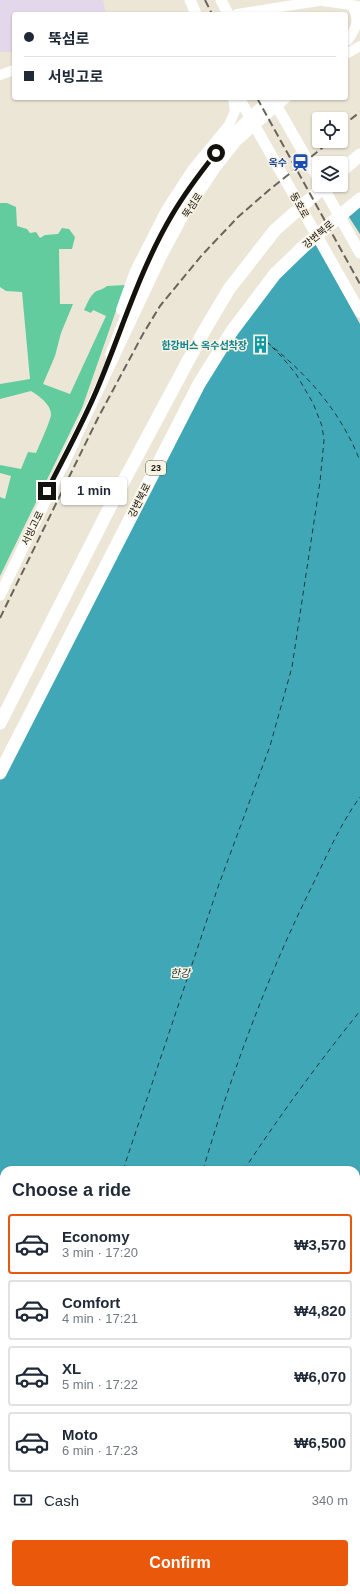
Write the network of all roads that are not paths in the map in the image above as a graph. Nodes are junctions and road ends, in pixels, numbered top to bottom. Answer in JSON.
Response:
{"nodes":[{"id":1,"x":190,"y":0,"type":"edge"},
{"id":2,"x":222,"y":0,"type":"edge"},
{"id":3,"x":324,"y":0,"type":"edge"},
{"id":4,"x":356,"y":6,"type":"edge"},
{"id":5,"x":195,"y":12,"type":"edge"},
{"id":6,"x":227,"y":12,"type":"edge"},
{"id":7,"x":249,"y":12,"type":"edge"},
{"id":8,"x":360,"y":34,"type":"edge"},
{"id":9,"x":348,"y":40,"type":"edge"},
{"id":10,"x":348,"y":40,"type":"edge"},
{"id":11,"x":360,"y":46,"type":"edge"},
{"id":12,"x":348,"y":53,"type":"edge"},
{"id":13,"x":12,"y":71,"type":"edge"},
{"id":14,"x":0,"y":75,"type":"edge"},
{"id":15,"x":233,"y":100,"type":"edge"},
{"id":16,"x":240,"y":100,"type":"edge"},
{"id":17,"x":270,"y":100,"type":"edge"},
{"id":18,"x":273,"y":100,"type":"edge"},
{"id":19,"x":284,"y":100,"type":"edge"},
{"id":20,"x":360,"y":155,"type":"edge"},
{"id":21,"x":348,"y":165,"type":"edge"},
{"id":22,"x":312,"y":168,"type":"edge"},
{"id":23,"x":318,"y":192,"type":"edge"},
{"id":24,"x":326,"y":192,"type":"edge"},
{"id":25,"x":360,"y":199,"type":"edge"},
{"id":26,"x":360,"y":253,"type":"edge"},
{"id":27,"x":360,"y":312,"type":"edge"},
{"id":28,"x":114,"y":344,"type":"junction"},
{"id":29,"x":74,"y":440,"type":"junction"},
{"id":30,"x":0,"y":586,"type":"edge"},
{"id":31,"x":0,"y":595,"type":"edge"},
{"id":32,"x":0,"y":723,"type":"edge"},
{"id":33,"x":0,"y":773,"type":"edge"}],
"edges":[{"from":1,"to":5,"type":"main road"},
{"from":2,"to":6,"type":"main road"},
{"from":3,"to":4,"type":"main road"},
{"from":3,"to":7,"type":"main road"},
{"from":4,"to":9,"type":"main road"},
{"from":8,"to":10,"type":"main road"},
{"from":11,"to":12,"type":"main road"},
{"from":13,"to":14,"type":"main road"},
{"from":15,"to":28,"type":"main road"},
{"from":16,"to":27,"type":"main road","name":"동호로"},
{"from":17,"to":28,"type":"main road","name":"뚝섬로"},
{"from":18,"to":22,"type":"main road"},
{"from":19,"to":29,"type":"main road","name":"뚝섬로"},
{"from":20,"to":21,"type":"highway"},
{"from":23,"to":32,"type":"highway","number":"23"},
{"from":24,"to":26,"type":"main road"},
{"from":25,"to":33,"type":"highway","name":"강변북로","number":"23"},
{"from":28,"to":29,"type":"main road","name":"뚝섬로"},
{"from":29,"to":30,"type":"main road","name":"서빙고로"},
{"from":29,"to":31,"type":"main road","name":"서빙고로"}]}
